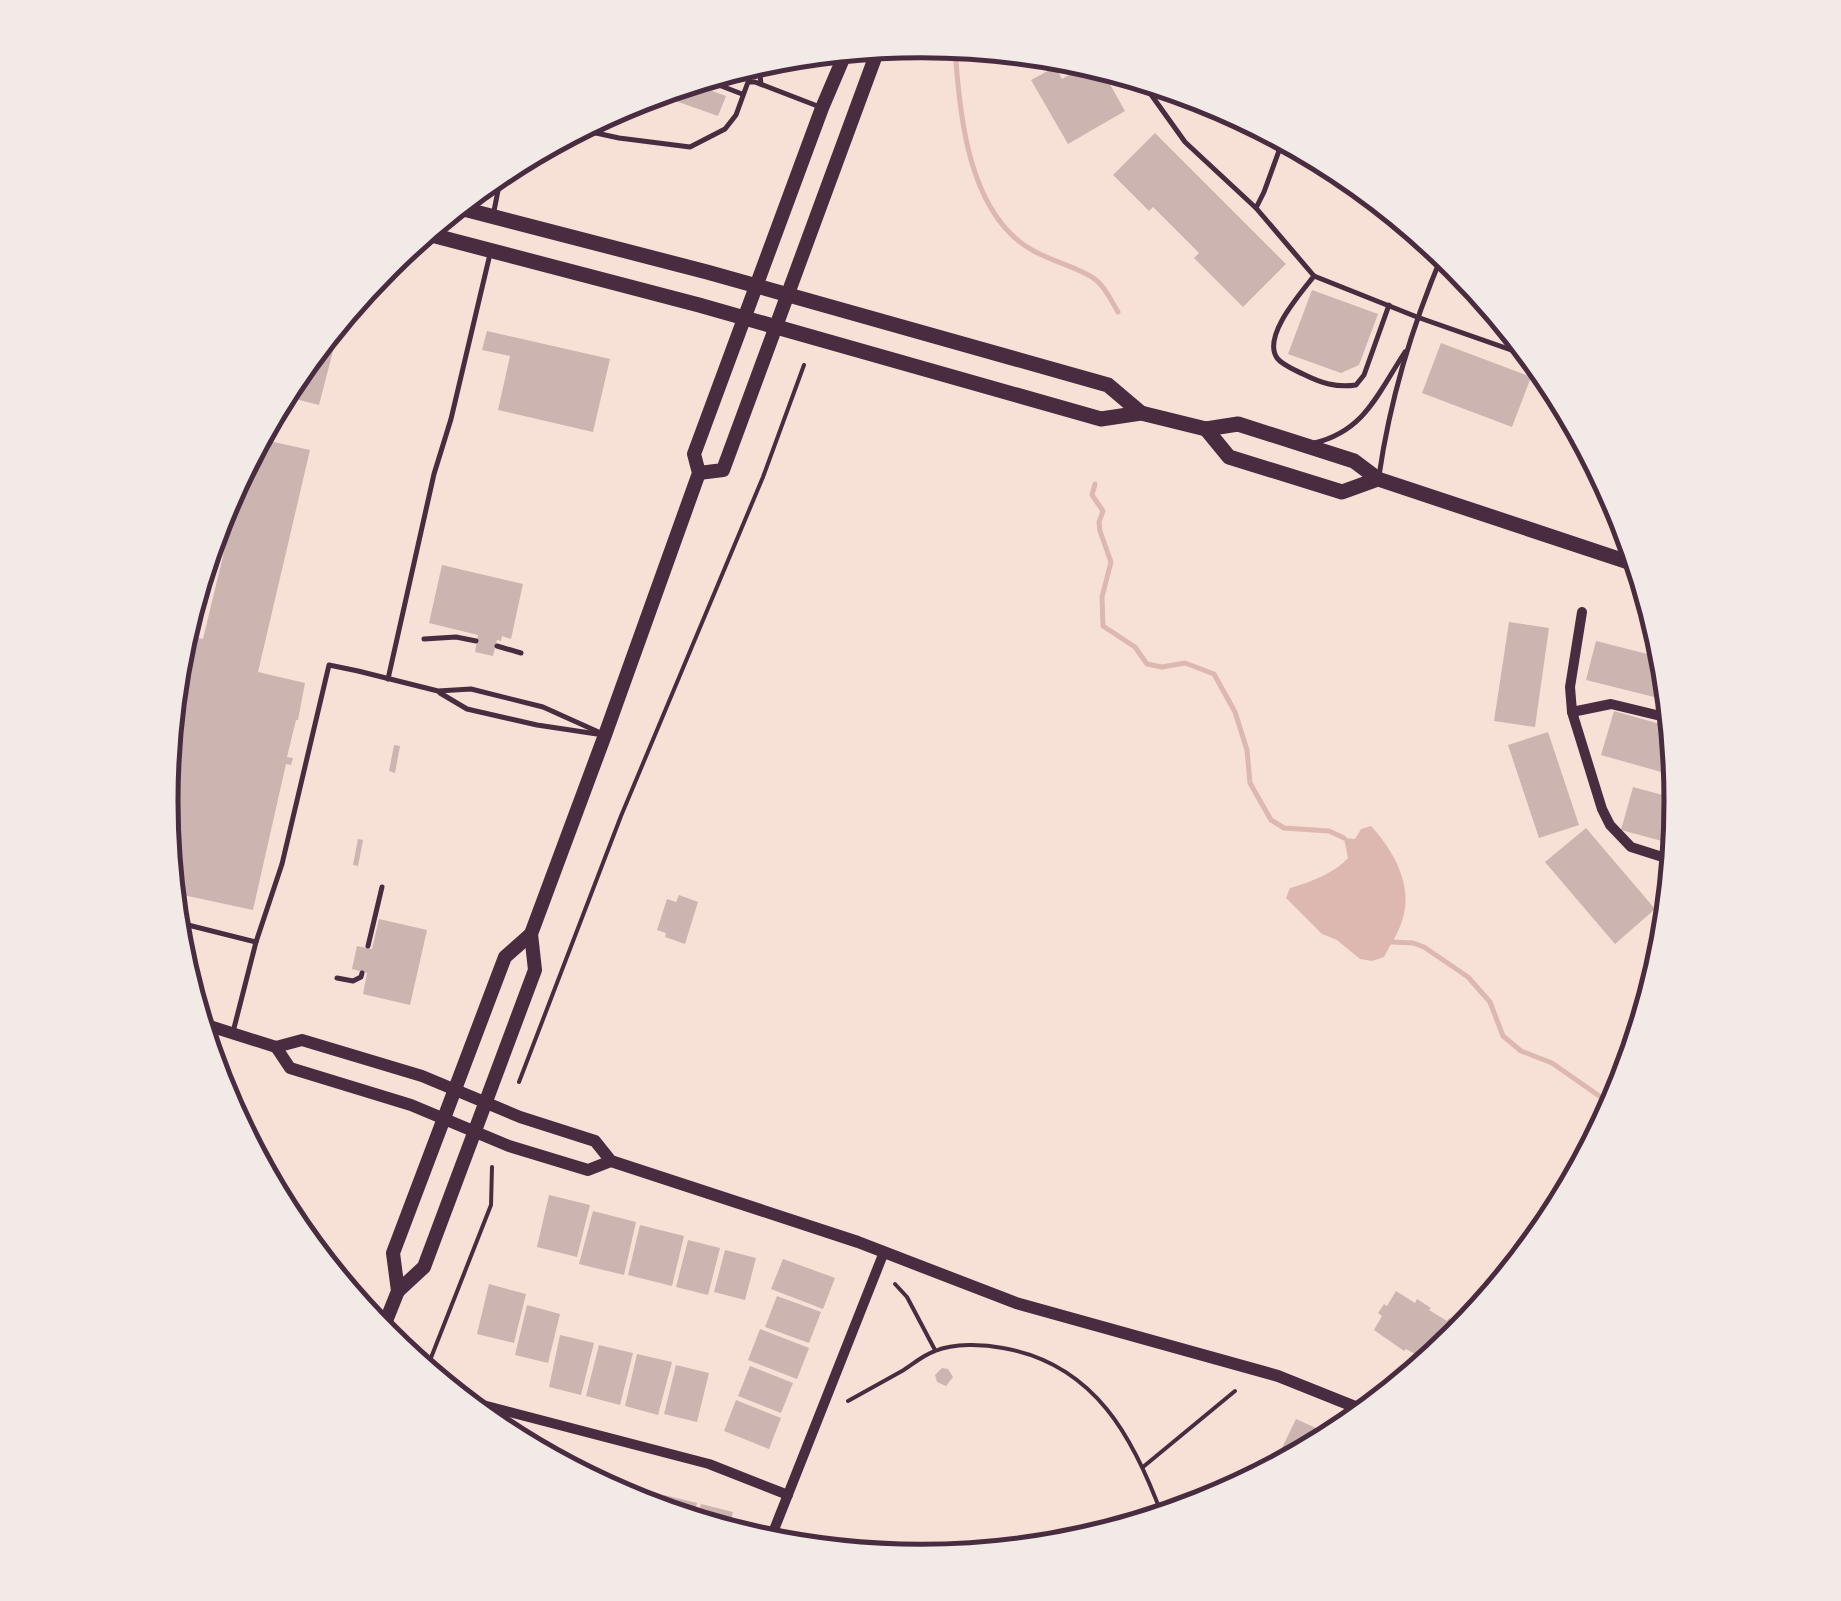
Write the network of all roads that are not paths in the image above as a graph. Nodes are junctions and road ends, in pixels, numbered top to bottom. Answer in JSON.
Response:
{"nodes":[{"id":1,"x":875,"y":59,"type":"edge"},
{"id":2,"x":842,"y":62,"type":"edge"},
{"id":3,"x":760,"y":76,"type":"edge"},
{"id":4,"x":761,"y":84,"type":"junction"},
{"id":5,"x":720,"y":85,"type":"edge"},
{"id":6,"x":743,"y":94,"type":"junction"},
{"id":7,"x":1150,"y":94,"type":"edge"},
{"id":8,"x":822,"y":108,"type":"junction"},
{"id":9,"x":597,"y":132,"type":"edge"},
{"id":10,"x":1279,"y":150,"type":"edge"},
{"id":11,"x":498,"y":190,"type":"edge"},
{"id":12,"x":1256,"y":208,"type":"junction"},
{"id":13,"x":469,"y":210,"type":"edge"},
{"id":14,"x":493,"y":217,"type":"junction"},
{"id":15,"x":437,"y":237,"type":"edge"},
{"id":16,"x":491,"y":251,"type":"junction"},
{"id":17,"x":1437,"y":267,"type":"edge"},
{"id":18,"x":1314,"y":276,"type":"junction"},
{"id":19,"x":756,"y":286,"type":"junction"},
{"id":20,"x":788,"y":296,"type":"junction"},
{"id":21,"x":1389,"y":305,"type":"junction"},
{"id":22,"x":1417,"y":317,"type":"junction"},
{"id":23,"x":744,"y":318,"type":"junction"},
{"id":24,"x":776,"y":326,"type":"junction"},
{"id":25,"x":1410,"y":346,"type":"junction"},
{"id":26,"x":1511,"y":349,"type":"edge"},
{"id":27,"x":1141,"y":413,"type":"junction"},
{"id":28,"x":1206,"y":429,"type":"junction"},
{"id":29,"x":1304,"y":445,"type":"junction"},
{"id":30,"x":698,"y":472,"type":"junction"},
{"id":31,"x":1378,"y":479,"type":"junction"},
{"id":32,"x":1623,"y":561,"type":"edge"},
{"id":33,"x":1582,"y":612,"type":"dead end"},
{"id":34,"x":424,"y":639,"type":"dead end"},
{"id":35,"x":476,"y":641,"type":"dead end"},
{"id":36,"x":497,"y":646,"type":"dead end"},
{"id":37,"x":521,"y":653,"type":"dead end"},
{"id":38,"x":388,"y":679,"type":"junction"},
{"id":39,"x":438,"y":691,"type":"junction"},
{"id":40,"x":1572,"y":712,"type":"junction"},
{"id":41,"x":1658,"y":715,"type":"edge"},
{"id":42,"x":605,"y":735,"type":"junction"},
{"id":43,"x":1661,"y":857,"type":"edge"},
{"id":44,"x":382,"y":887,"type":"dead end"},
{"id":45,"x":189,"y":925,"type":"edge"},
{"id":46,"x":530,"y":934,"type":"junction"},
{"id":47,"x":256,"y":942,"type":"junction"},
{"id":48,"x":368,"y":946,"type":"dead end"},
{"id":49,"x":362,"y":973,"type":"dead end"},
{"id":50,"x":337,"y":978,"type":"dead end"},
{"id":51,"x":213,"y":1027,"type":"edge"},
{"id":52,"x":233,"y":1033,"type":"junction"},
{"id":53,"x":276,"y":1047,"type":"junction"},
{"id":54,"x":455,"y":1090,"type":"junction"},
{"id":55,"x":485,"y":1103,"type":"junction"},
{"id":56,"x":444,"y":1119,"type":"junction"},
{"id":57,"x":474,"y":1132,"type":"junction"},
{"id":58,"x":611,"y":1161,"type":"junction"},
{"id":59,"x":884,"y":1252,"type":"junction"},
{"id":60,"x":398,"y":1290,"type":"junction"},
{"id":61,"x":387,"y":1318,"type":"edge"},
{"id":62,"x":1351,"y":1405,"type":"edge"},
{"id":63,"x":494,"y":1408,"type":"edge"},
{"id":64,"x":788,"y":1495,"type":"junction"},
{"id":65,"x":775,"y":1529,"type":"edge"}],
"edges":[{"from":1,"to":20,"type":"main road"},
{"from":2,"to":8,"type":"main road"},
{"from":3,"to":4,"type":"lane"},
{"from":4,"to":6,"type":"lane"},
{"from":4,"to":8,"type":"lane"},
{"from":5,"to":6,"type":"lane"},
{"from":6,"to":9,"type":"lane"},
{"from":7,"to":12,"type":"lane"},
{"from":8,"to":19,"type":"main road"},
{"from":10,"to":12,"type":"lane"},
{"from":11,"to":14,"type":"lane"},
{"from":12,"to":18,"type":"lane"},
{"from":13,"to":14,"type":"main road"},
{"from":14,"to":19,"type":"main road"},
{"from":15,"to":16,"type":"main road"},
{"from":16,"to":23,"type":"main road"},
{"from":16,"to":38,"type":"lane"},
{"from":17,"to":22,"type":"lane"},
{"from":18,"to":21,"type":"lane"},
{"from":18,"to":21,"type":"lane"},
{"from":19,"to":20,"type":"main road"},
{"from":19,"to":23,"type":"main road"},
{"from":20,"to":24,"type":"main road"},
{"from":20,"to":27,"type":"main road"},
{"from":21,"to":22,"type":"lane"},
{"from":22,"to":25,"type":"lane"},
{"from":22,"to":26,"type":"lane"},
{"from":23,"to":24,"type":"main road"},
{"from":23,"to":30,"type":"main road"},
{"from":24,"to":27,"type":"main road"},
{"from":24,"to":30,"type":"main road"},
{"from":25,"to":29,"type":"lane"},
{"from":25,"to":31,"type":"lane"},
{"from":27,"to":28,"type":"main road"},
{"from":28,"to":29,"type":"main road"},
{"from":28,"to":31,"type":"main road"},
{"from":29,"to":31,"type":"main road"},
{"from":30,"to":42,"type":"main road"},
{"from":31,"to":32,"type":"main road"},
{"from":33,"to":40,"type":"street"},
{"from":34,"to":35,"type":"lane"},
{"from":36,"to":37,"type":"lane"},
{"from":38,"to":39,"type":"lane"},
{"from":38,"to":47,"type":"lane"},
{"from":39,"to":42,"type":"lane"},
{"from":39,"to":42,"type":"lane"},
{"from":40,"to":41,"type":"street"},
{"from":40,"to":43,"type":"street"},
{"from":42,"to":46,"type":"main road"},
{"from":44,"to":48,"type":"lane"},
{"from":45,"to":47,"type":"lane"},
{"from":46,"to":54,"type":"main road"},
{"from":46,"to":55,"type":"main road"},
{"from":47,"to":52,"type":"lane"},
{"from":49,"to":50,"type":"lane"},
{"from":51,"to":52,"type":"street"},
{"from":52,"to":53,"type":"street"},
{"from":53,"to":54,"type":"street"},
{"from":53,"to":56,"type":"street"},
{"from":54,"to":55,"type":"street"},
{"from":54,"to":56,"type":"main road"},
{"from":55,"to":57,"type":"main road"},
{"from":55,"to":58,"type":"street"},
{"from":56,"to":57,"type":"street"},
{"from":56,"to":60,"type":"main road"},
{"from":57,"to":58,"type":"street"},
{"from":57,"to":60,"type":"main road"},
{"from":58,"to":59,"type":"street"},
{"from":59,"to":62,"type":"street"},
{"from":59,"to":64,"type":"street"},
{"from":60,"to":61,"type":"main road"},
{"from":63,"to":64,"type":"street"},
{"from":64,"to":65,"type":"street"}]}
